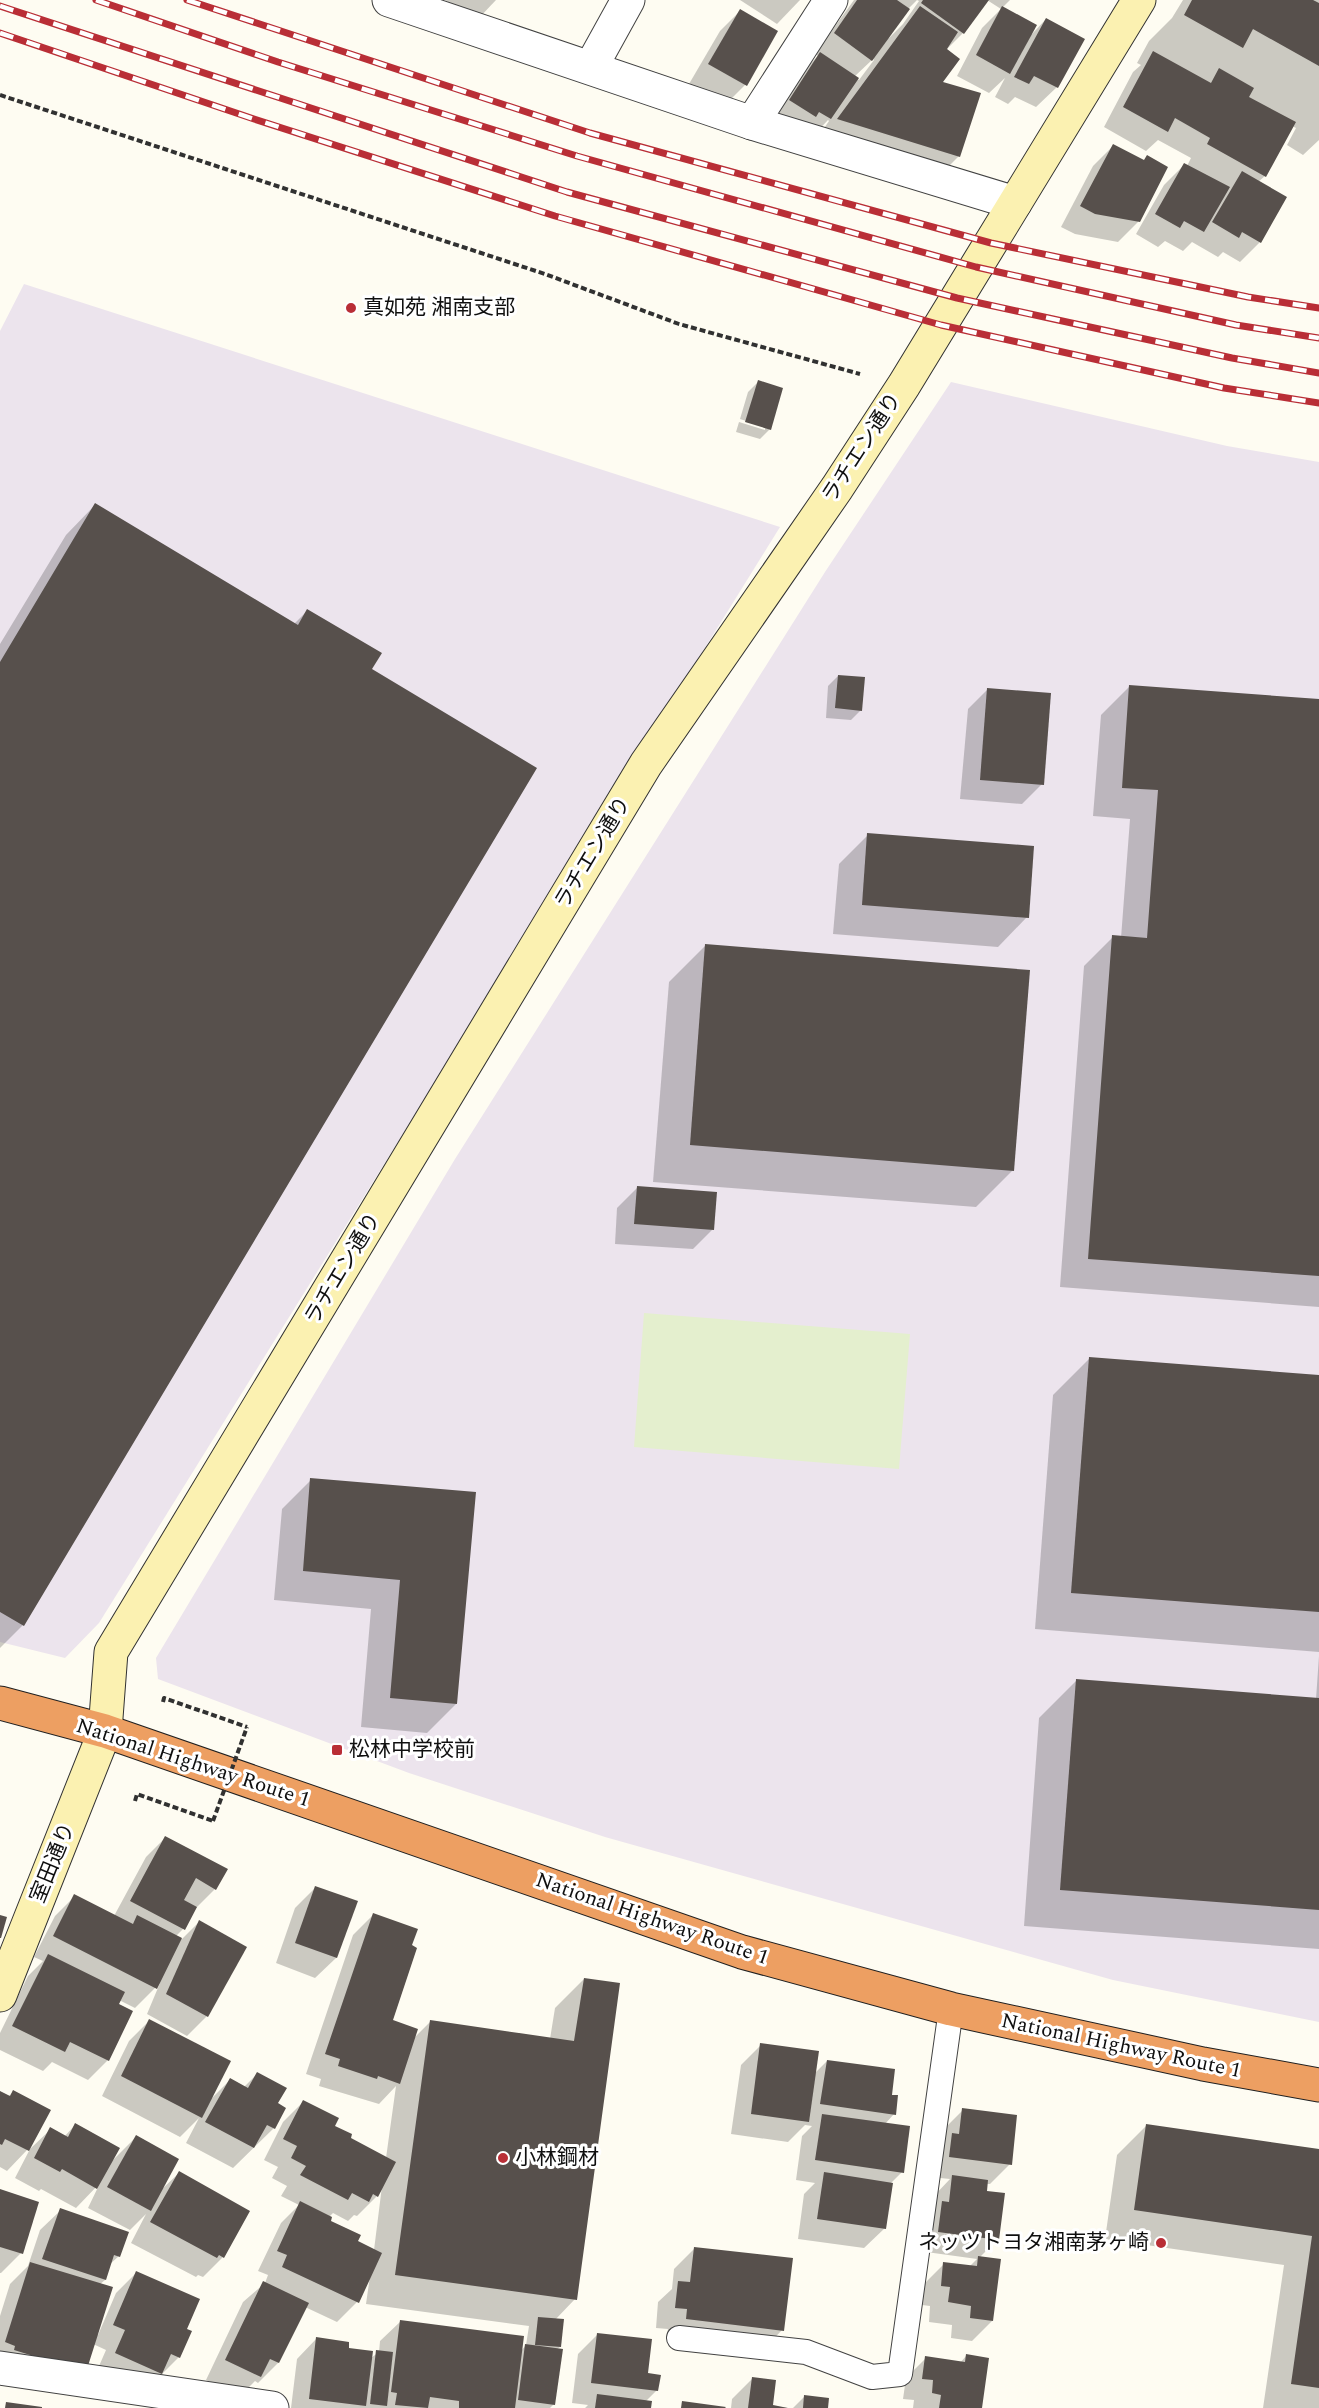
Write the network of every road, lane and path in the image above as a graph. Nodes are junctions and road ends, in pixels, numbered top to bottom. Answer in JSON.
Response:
{"nodes":[{"id":1,"x":389,"y":0,"type":"edge"},
{"id":2,"x":628,"y":0,"type":"edge"},
{"id":3,"x":831,"y":0,"type":"edge"},
{"id":4,"x":1139,"y":0,"type":"edge"},
{"id":5,"x":591,"y":67,"type":"junction"},
{"id":6,"x":0,"y":95,"type":"edge"},
{"id":7,"x":752,"y":123,"type":"junction"},
{"id":8,"x":1015,"y":203,"type":"junction"},
{"id":9,"x":904,"y":385,"type":"junction"},
{"id":10,"x":164,"y":1702,"type":"dead end"},
{"id":11,"x":0,"y":1703,"type":"edge"},
{"id":12,"x":105,"y":1731,"type":"junction"},
{"id":13,"x":135,"y":1801,"type":"dead end"},
{"id":14,"x":0,"y":1995,"type":"edge"},
{"id":15,"x":951,"y":2010,"type":"junction"},
{"id":16,"x":1319,"y":2085,"type":"edge"},
{"id":17,"x":679,"y":2338,"type":"dead end"},
{"id":18,"x":0,"y":2368,"type":"edge"},
{"id":19,"x":272,"y":2408,"type":"edge"}],
"edges":[{"from":1,"to":5,"type":"street"},
{"from":2,"to":5,"type":"street"},
{"from":3,"to":7,"type":"street"},
{"from":4,"to":8,"type":"street","name":"ラチエン通り"},
{"from":5,"to":7,"type":"street"},
{"from":6,"to":9,"type":"path"},
{"from":7,"to":8,"type":"street"},
{"from":8,"to":9,"type":"street","name":"ラチエン通り"},
{"from":9,"to":12,"type":"street","name":"ラチエン通り"},
{"from":10,"to":13,"type":"path","bridge":true},
{"from":11,"to":12,"type":"highway","name":"National Highway Route 1"},
{"from":12,"to":14,"type":"street","name":"室田通り"},
{"from":12,"to":15,"type":"highway","name":"National Highway Route 1"},
{"from":15,"to":16,"type":"highway","name":"National Highway Route 1"},
{"from":15,"to":17,"type":"lane"},
{"from":18,"to":19,"type":"street"}]}
